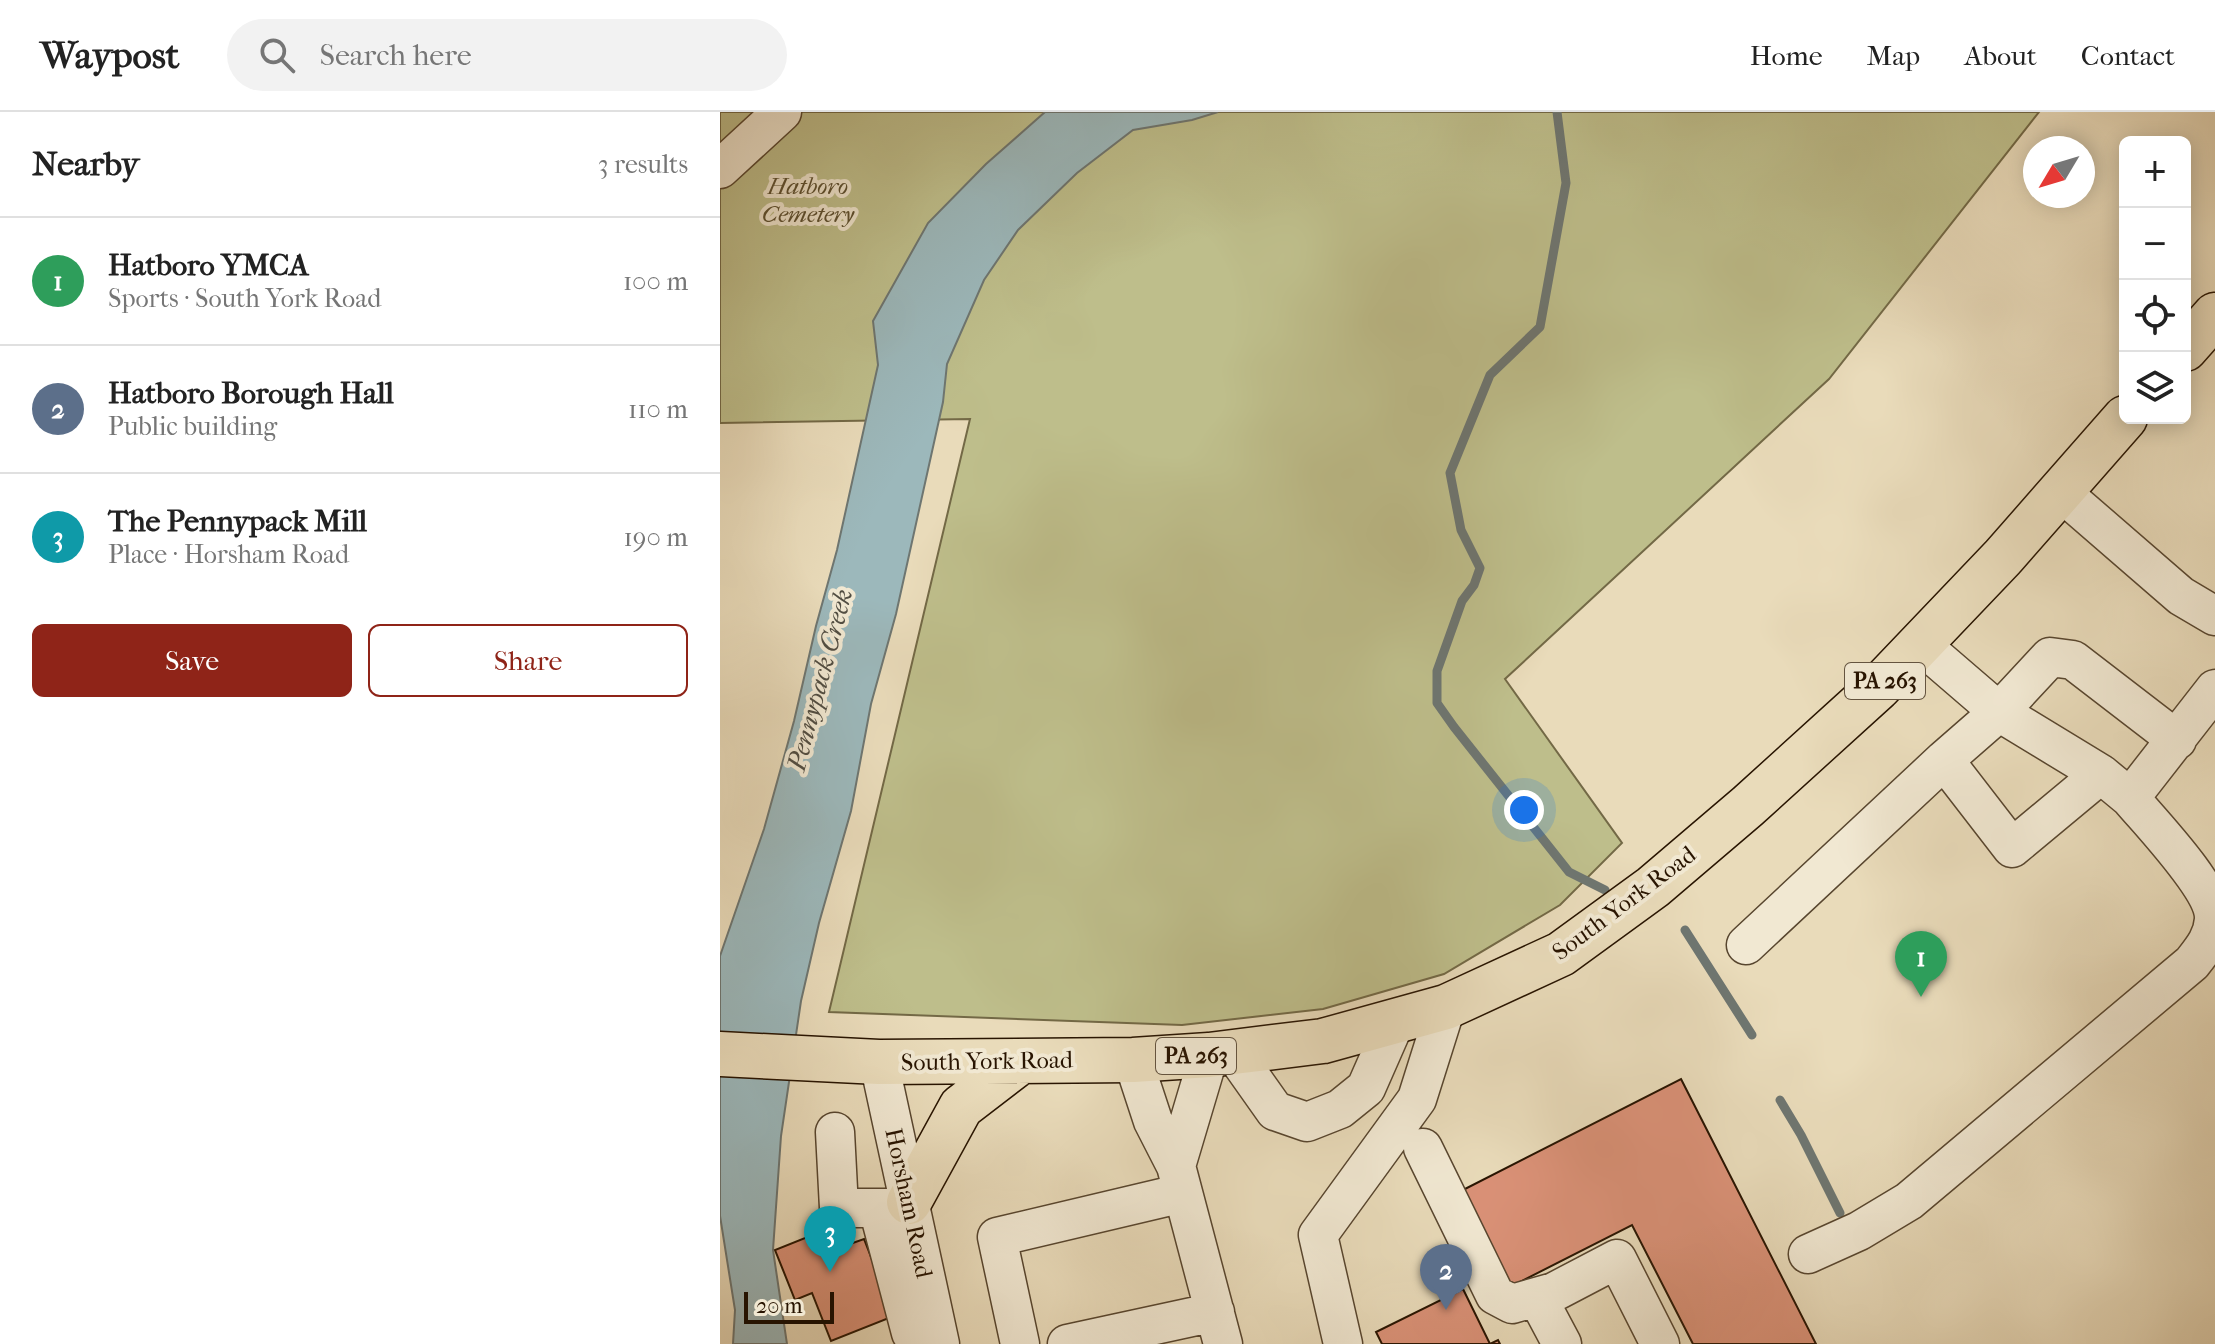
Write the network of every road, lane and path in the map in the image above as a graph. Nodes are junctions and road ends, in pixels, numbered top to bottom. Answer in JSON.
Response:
{"nodes":[{"id":1,"x":782,"y":112,"type":"edge"},
{"id":2,"x":720,"y":169,"type":"edge"},
{"id":3,"x":2215,"y":315,"type":"edge"},
{"id":4,"x":2191,"y":342,"type":"edge"},
{"id":5,"x":2120,"y":424,"type":"edge"},
{"id":6,"x":2061,"y":492,"type":"junction"},
{"id":7,"x":2215,"y":616,"type":"edge"},
{"id":8,"x":1920,"y":644,"type":"junction"},
{"id":9,"x":2215,"y":689,"type":"edge"},
{"id":10,"x":1999,"y":712,"type":"junction"},
{"id":11,"x":2177,"y":740,"type":"junction"},
{"id":12,"x":1944,"y":760,"type":"junction"},
{"id":13,"x":2101,"y":774,"type":"junction"},
{"id":14,"x":2130,"y":798,"type":"junction"},
{"id":15,"x":1746,"y":945,"type":"dead end"},
{"id":16,"x":1446,"y":1007,"type":"junction"},
{"id":17,"x":1395,"y":1022,"type":"junction"},
{"id":18,"x":720,"y":1054,"type":"edge"},
{"id":19,"x":1222,"y":1054,"type":"junction"},
{"id":20,"x":1133,"y":1060,"type":"junction"},
{"id":21,"x":1021,"y":1061,"type":"junction"},
{"id":22,"x":879,"y":1062,"type":"junction"},
{"id":23,"x":835,"y":1132,"type":"dead end"},
{"id":24,"x":1423,"y":1148,"type":"dead end"},
{"id":25,"x":1180,"y":1180,"type":"junction"},
{"id":26,"x":899,"y":1206,"type":"junction"},
{"id":27,"x":1808,"y":1254,"type":"dead end"},
{"id":28,"x":1537,"y":1297,"type":"junction"},
{"id":29,"x":1219,"y":1328,"type":"edge"},
{"id":30,"x":926,"y":1339,"type":"edge"},
{"id":31,"x":1020,"y":1344,"type":"edge"},
{"id":32,"x":1067,"y":1344,"type":"edge"},
{"id":33,"x":1343,"y":1344,"type":"edge"},
{"id":34,"x":1562,"y":1344,"type":"edge"},
{"id":35,"x":1660,"y":1344,"type":"edge"}],
"edges":[{"from":1,"to":2,"type":"street"},
{"from":3,"to":4,"type":"highway"},
{"from":5,"to":6,"type":"highway","name":"South York Road","number":"PA 263"},
{"from":6,"to":7,"type":"street"},
{"from":6,"to":8,"type":"highway","name":"South York Road","number":"PA 263"},
{"from":8,"to":10,"type":"street"},
{"from":8,"to":16,"type":"highway","name":"South York Road","number":"PA 263"},
{"from":9,"to":11,"type":"street"},
{"from":10,"to":11,"type":"street"},
{"from":10,"to":12,"type":"street"},
{"from":10,"to":13,"type":"street"},
{"from":11,"to":14,"type":"street"},
{"from":12,"to":13,"type":"street"},
{"from":12,"to":15,"type":"street"},
{"from":13,"to":14,"type":"street"},
{"from":14,"to":27,"type":"street"},
{"from":16,"to":17,"type":"highway","name":"South York Road","number":"PA 263"},
{"from":16,"to":33,"type":"street"},
{"from":17,"to":19,"type":"highway","name":"South York Road","number":"PA 263"},
{"from":17,"to":19,"type":"street"},
{"from":18,"to":22,"type":"highway","name":"South York Road","number":"PA 263"},
{"from":19,"to":20,"type":"highway","name":"South York Road","number":"PA 263"},
{"from":19,"to":25,"type":"street"},
{"from":20,"to":21,"type":"highway","name":"South York Road","number":"PA 263"},
{"from":20,"to":25,"type":"street"},
{"from":21,"to":22,"type":"highway","name":"South York Road","number":"PA 263"},
{"from":21,"to":26,"type":"highway"},
{"from":22,"to":26,"type":"street","name":"Horsham Road"},
{"from":23,"to":26,"type":"street"},
{"from":24,"to":28,"type":"street"},
{"from":25,"to":29,"type":"street"},
{"from":25,"to":31,"type":"street"},
{"from":26,"to":30,"type":"street","name":"Horsham Road"},
{"from":28,"to":34,"type":"street"},
{"from":28,"to":35,"type":"street"},
{"from":29,"to":32,"type":"street"}]}
